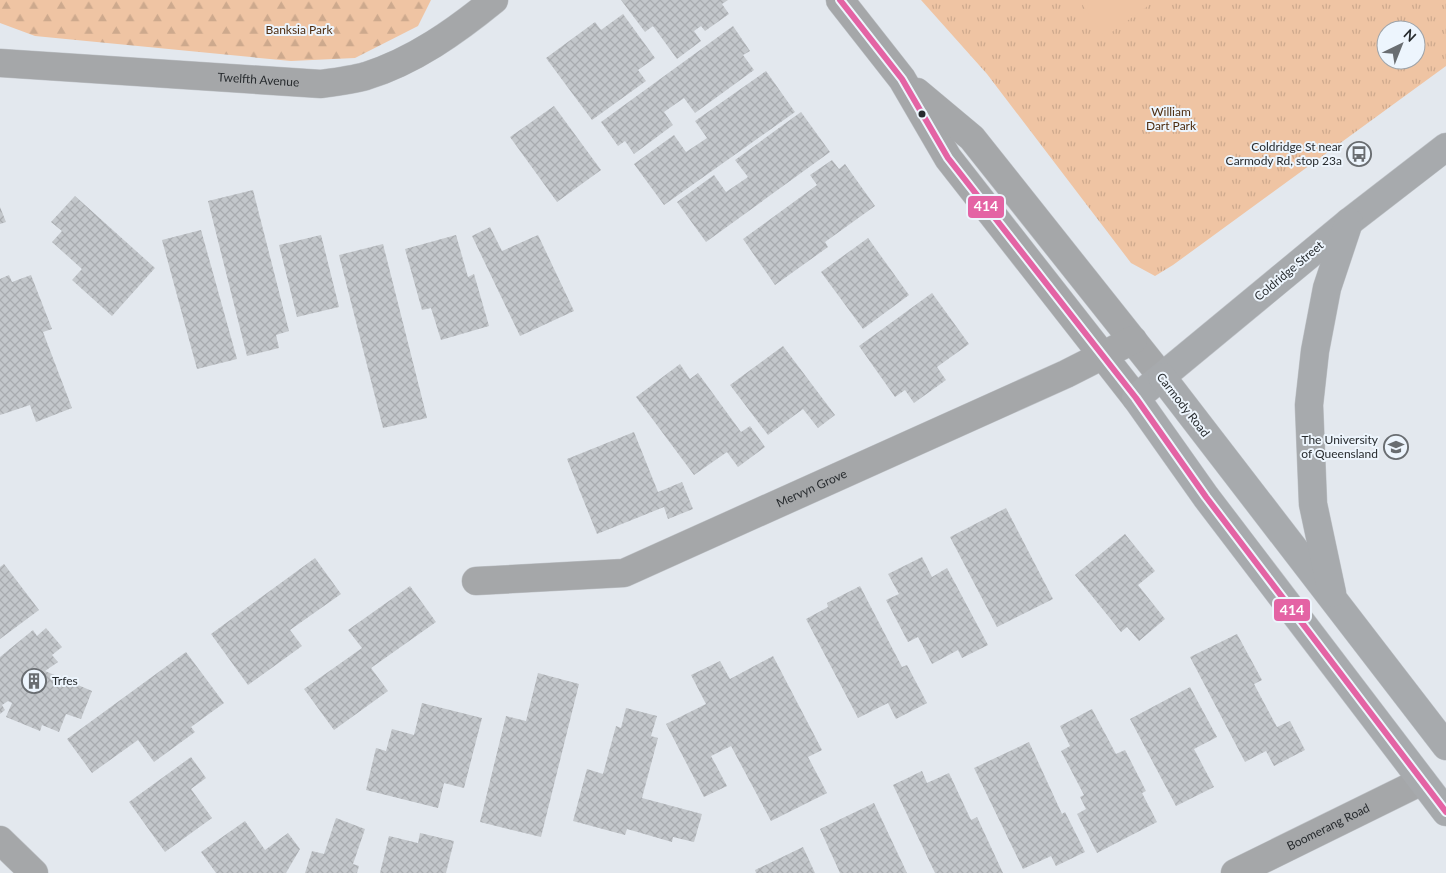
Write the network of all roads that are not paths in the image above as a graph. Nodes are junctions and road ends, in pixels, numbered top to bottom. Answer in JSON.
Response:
{"nodes":[{"id":1,"x":494,"y":0,"type":"edge"},
{"id":2,"x":840,"y":0,"type":"edge"},
{"id":3,"x":0,"y":64,"type":"edge"},
{"id":4,"x":902,"y":80,"type":"junction"},
{"id":5,"x":1446,"y":147,"type":"edge"},
{"id":6,"x":1349,"y":222,"type":"junction"},
{"id":7,"x":1132,"y":340,"type":"junction"},
{"id":8,"x":1102,"y":356,"type":"junction"},
{"id":9,"x":1162,"y":377,"type":"junction"},
{"id":10,"x":1136,"y":398,"type":"junction"},
{"id":11,"x":476,"y":581,"type":"dead end"},
{"id":12,"x":1334,"y":600,"type":"junction"},
{"id":13,"x":1446,"y":746,"type":"edge"},
{"id":14,"x":1422,"y":781,"type":"junction"},
{"id":15,"x":1446,"y":812,"type":"edge"},
{"id":16,"x":0,"y":840,"type":"edge"},
{"id":17,"x":34,"y":873,"type":"edge"},
{"id":18,"x":1235,"y":873,"type":"edge"}],
"edges":[{"from":1,"to":3,"type":"street","name":"Twelfth Avenue"},
{"from":2,"to":4,"type":"street","name":"Carmody Road"},
{"from":4,"to":7,"type":"street","name":"Carmody Road"},
{"from":4,"to":8,"type":"street","name":"Carmody Road"},
{"from":5,"to":6,"type":"main road","name":"Coldridge Street"},
{"from":6,"to":9,"type":"main road","name":"Coldridge Street"},
{"from":6,"to":12,"type":"main road"},
{"from":7,"to":8,"type":"street","name":"Mervyn Grove"},
{"from":7,"to":9,"type":"street","name":"Carmody Road"},
{"from":8,"to":10,"type":"street","name":"Carmody Road"},
{"from":8,"to":11,"type":"street","name":"Mervyn Grove"},
{"from":9,"to":10,"type":"main road","name":"Coldridge Street"},
{"from":9,"to":12,"type":"main road","name":"Carmody Road"},
{"from":10,"to":14,"type":"main road","name":"Carmody Road"},
{"from":12,"to":13,"type":"main road","name":"Carmody Road"},
{"from":14,"to":15,"type":"main road","name":"Carmody Road"},
{"from":14,"to":18,"type":"street","name":"Boomerang Road"},
{"from":16,"to":17,"type":"street"}]}
